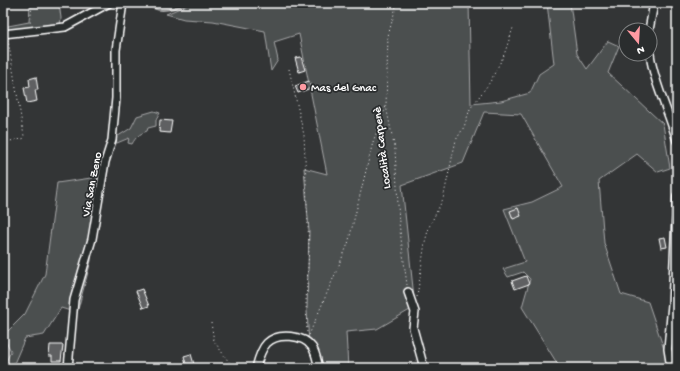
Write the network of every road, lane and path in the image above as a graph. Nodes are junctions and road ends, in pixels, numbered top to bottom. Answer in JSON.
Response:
{"nodes":[{"id":1,"x":29,"y":3,"type":"edge"},
{"id":2,"x":109,"y":3,"type":"edge"},
{"id":3,"x":123,"y":3,"type":"edge"},
{"id":4,"x":397,"y":3,"type":"edge"},
{"id":5,"x":654,"y":3,"type":"edge"},
{"id":6,"x":650,"y":22,"type":"edge"},
{"id":7,"x":513,"y":28,"type":"dead end"},
{"id":8,"x":30,"y":31,"type":"junction"},
{"id":9,"x":5,"y":34,"type":"edge"},
{"id":10,"x":652,"y":62,"type":"edge"},
{"id":11,"x":289,"y":69,"type":"dead end"},
{"id":12,"x":386,"y":106,"type":"junction"},
{"id":13,"x":677,"y":141,"type":"edge"},
{"id":14,"x":3,"y":142,"type":"edge"},
{"id":15,"x":677,"y":196,"type":"edge"},
{"id":16,"x":408,"y":292,"type":"joint"},
{"id":17,"x":417,"y":296,"type":"dead end"},
{"id":18,"x":211,"y":323,"type":"dead end"},
{"id":19,"x":306,"y":339,"type":"junction"},
{"id":20,"x":68,"y":368,"type":"edge"},
{"id":21,"x":233,"y":368,"type":"edge"},
{"id":22,"x":256,"y":368,"type":"edge"},
{"id":23,"x":319,"y":368,"type":"edge"},
{"id":24,"x":424,"y":368,"type":"edge"},
{"id":25,"x":671,"y":368,"type":"edge"}],
"edges":[{"from":1,"to":8,"type":"path"},
{"from":2,"to":8,"type":"street"},
{"from":3,"to":20,"type":"street","name":"Via San Zeno"},
{"from":4,"to":12,"type":"path","name":"Località Carpenè"},
{"from":5,"to":6,"type":"street"},
{"from":7,"to":17,"type":"path"},
{"from":8,"to":9,"type":"street"},
{"from":9,"to":14,"type":"path"},
{"from":10,"to":13,"type":"street"},
{"from":11,"to":19,"type":"path"},
{"from":12,"to":16,"type":"path","name":"Località Carpenè"},
{"from":12,"to":19,"type":"path"},
{"from":15,"to":25,"type":"street"},
{"from":16,"to":24,"type":"street"},
{"from":18,"to":21,"type":"path"},
{"from":19,"to":22,"type":"street"},
{"from":19,"to":23,"type":"street"}]}
